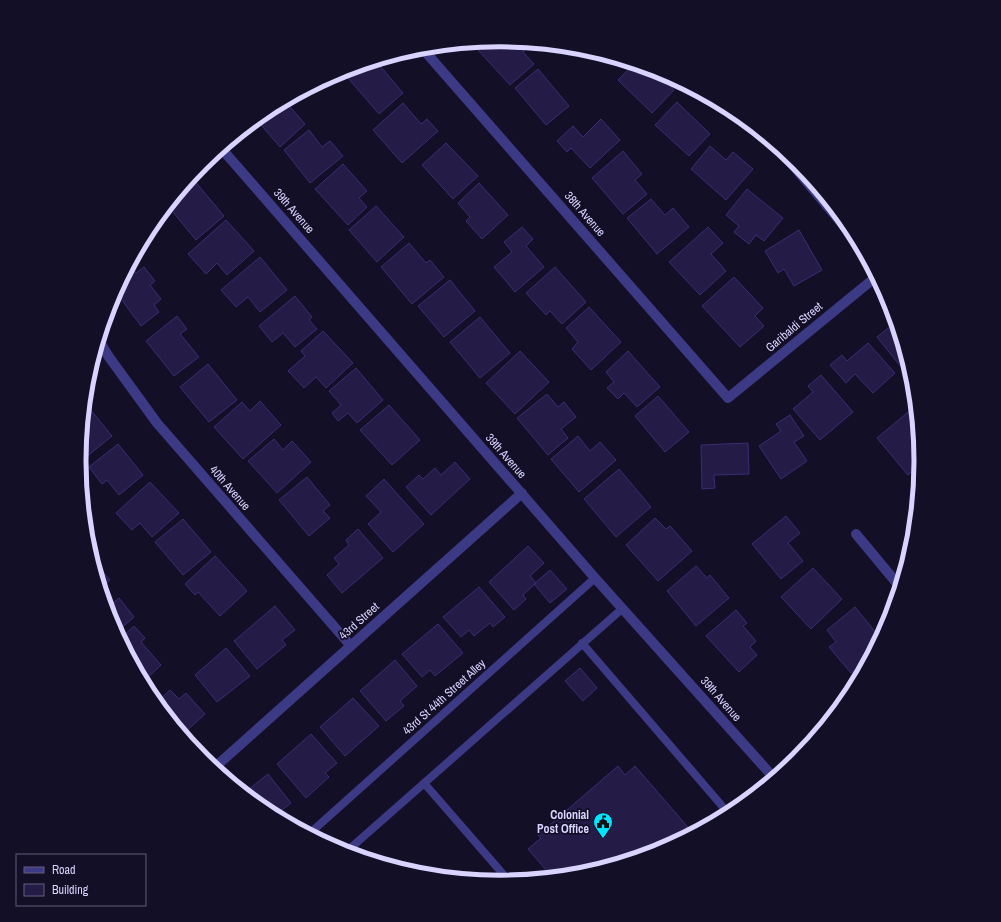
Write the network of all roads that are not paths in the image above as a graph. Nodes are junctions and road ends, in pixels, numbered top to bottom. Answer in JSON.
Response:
{"nodes":[{"id":1,"x":427,"y":54,"type":"edge"},
{"id":2,"x":225,"y":153,"type":"edge"},
{"id":3,"x":873,"y":280,"type":"edge"},
{"id":4,"x":103,"y":347,"type":"edge"},
{"id":5,"x":728,"y":398,"type":"joint"},
{"id":6,"x":522,"y":494,"type":"junction"},
{"id":7,"x":856,"y":534,"type":"dead end"},
{"id":8,"x":595,"y":578,"type":"junction"},
{"id":9,"x":896,"y":582,"type":"edge"},
{"id":10,"x":624,"y":608,"type":"junction"},
{"id":11,"x":582,"y":644,"type":"junction"},
{"id":12,"x":351,"y":646,"type":"junction"},
{"id":13,"x":219,"y":764,"type":"edge"},
{"id":14,"x":771,"y":774,"type":"edge"},
{"id":15,"x":424,"y":783,"type":"junction"},
{"id":16,"x":723,"y":807,"type":"dead end"},
{"id":17,"x":313,"y":830,"type":"edge"},
{"id":18,"x":352,"y":847,"type":"edge"},
{"id":19,"x":504,"y":875,"type":"edge"}],
"edges":[{"from":1,"to":5,"type":"street","name":"38th Avenue"},
{"from":2,"to":6,"type":"street","name":"39th Avenue"},
{"from":3,"to":5,"type":"street","name":"Garibaldi Street"},
{"from":4,"to":12,"type":"street","name":"40th Avenue"},
{"from":6,"to":8,"type":"street","name":"39th Avenue"},
{"from":6,"to":12,"type":"street","name":"43rd Street"},
{"from":7,"to":9,"type":"street"},
{"from":8,"to":10,"type":"street","name":"39th Avenue"},
{"from":8,"to":17,"type":"lane","name":"43rd St 44th Street Alley"},
{"from":10,"to":11,"type":"lane"},
{"from":10,"to":14,"type":"street","name":"39th Avenue"},
{"from":11,"to":15,"type":"lane"},
{"from":11,"to":16,"type":"lane"},
{"from":12,"to":13,"type":"street","name":"43rd Street"},
{"from":15,"to":18,"type":"lane"},
{"from":15,"to":19,"type":"lane"}]}
